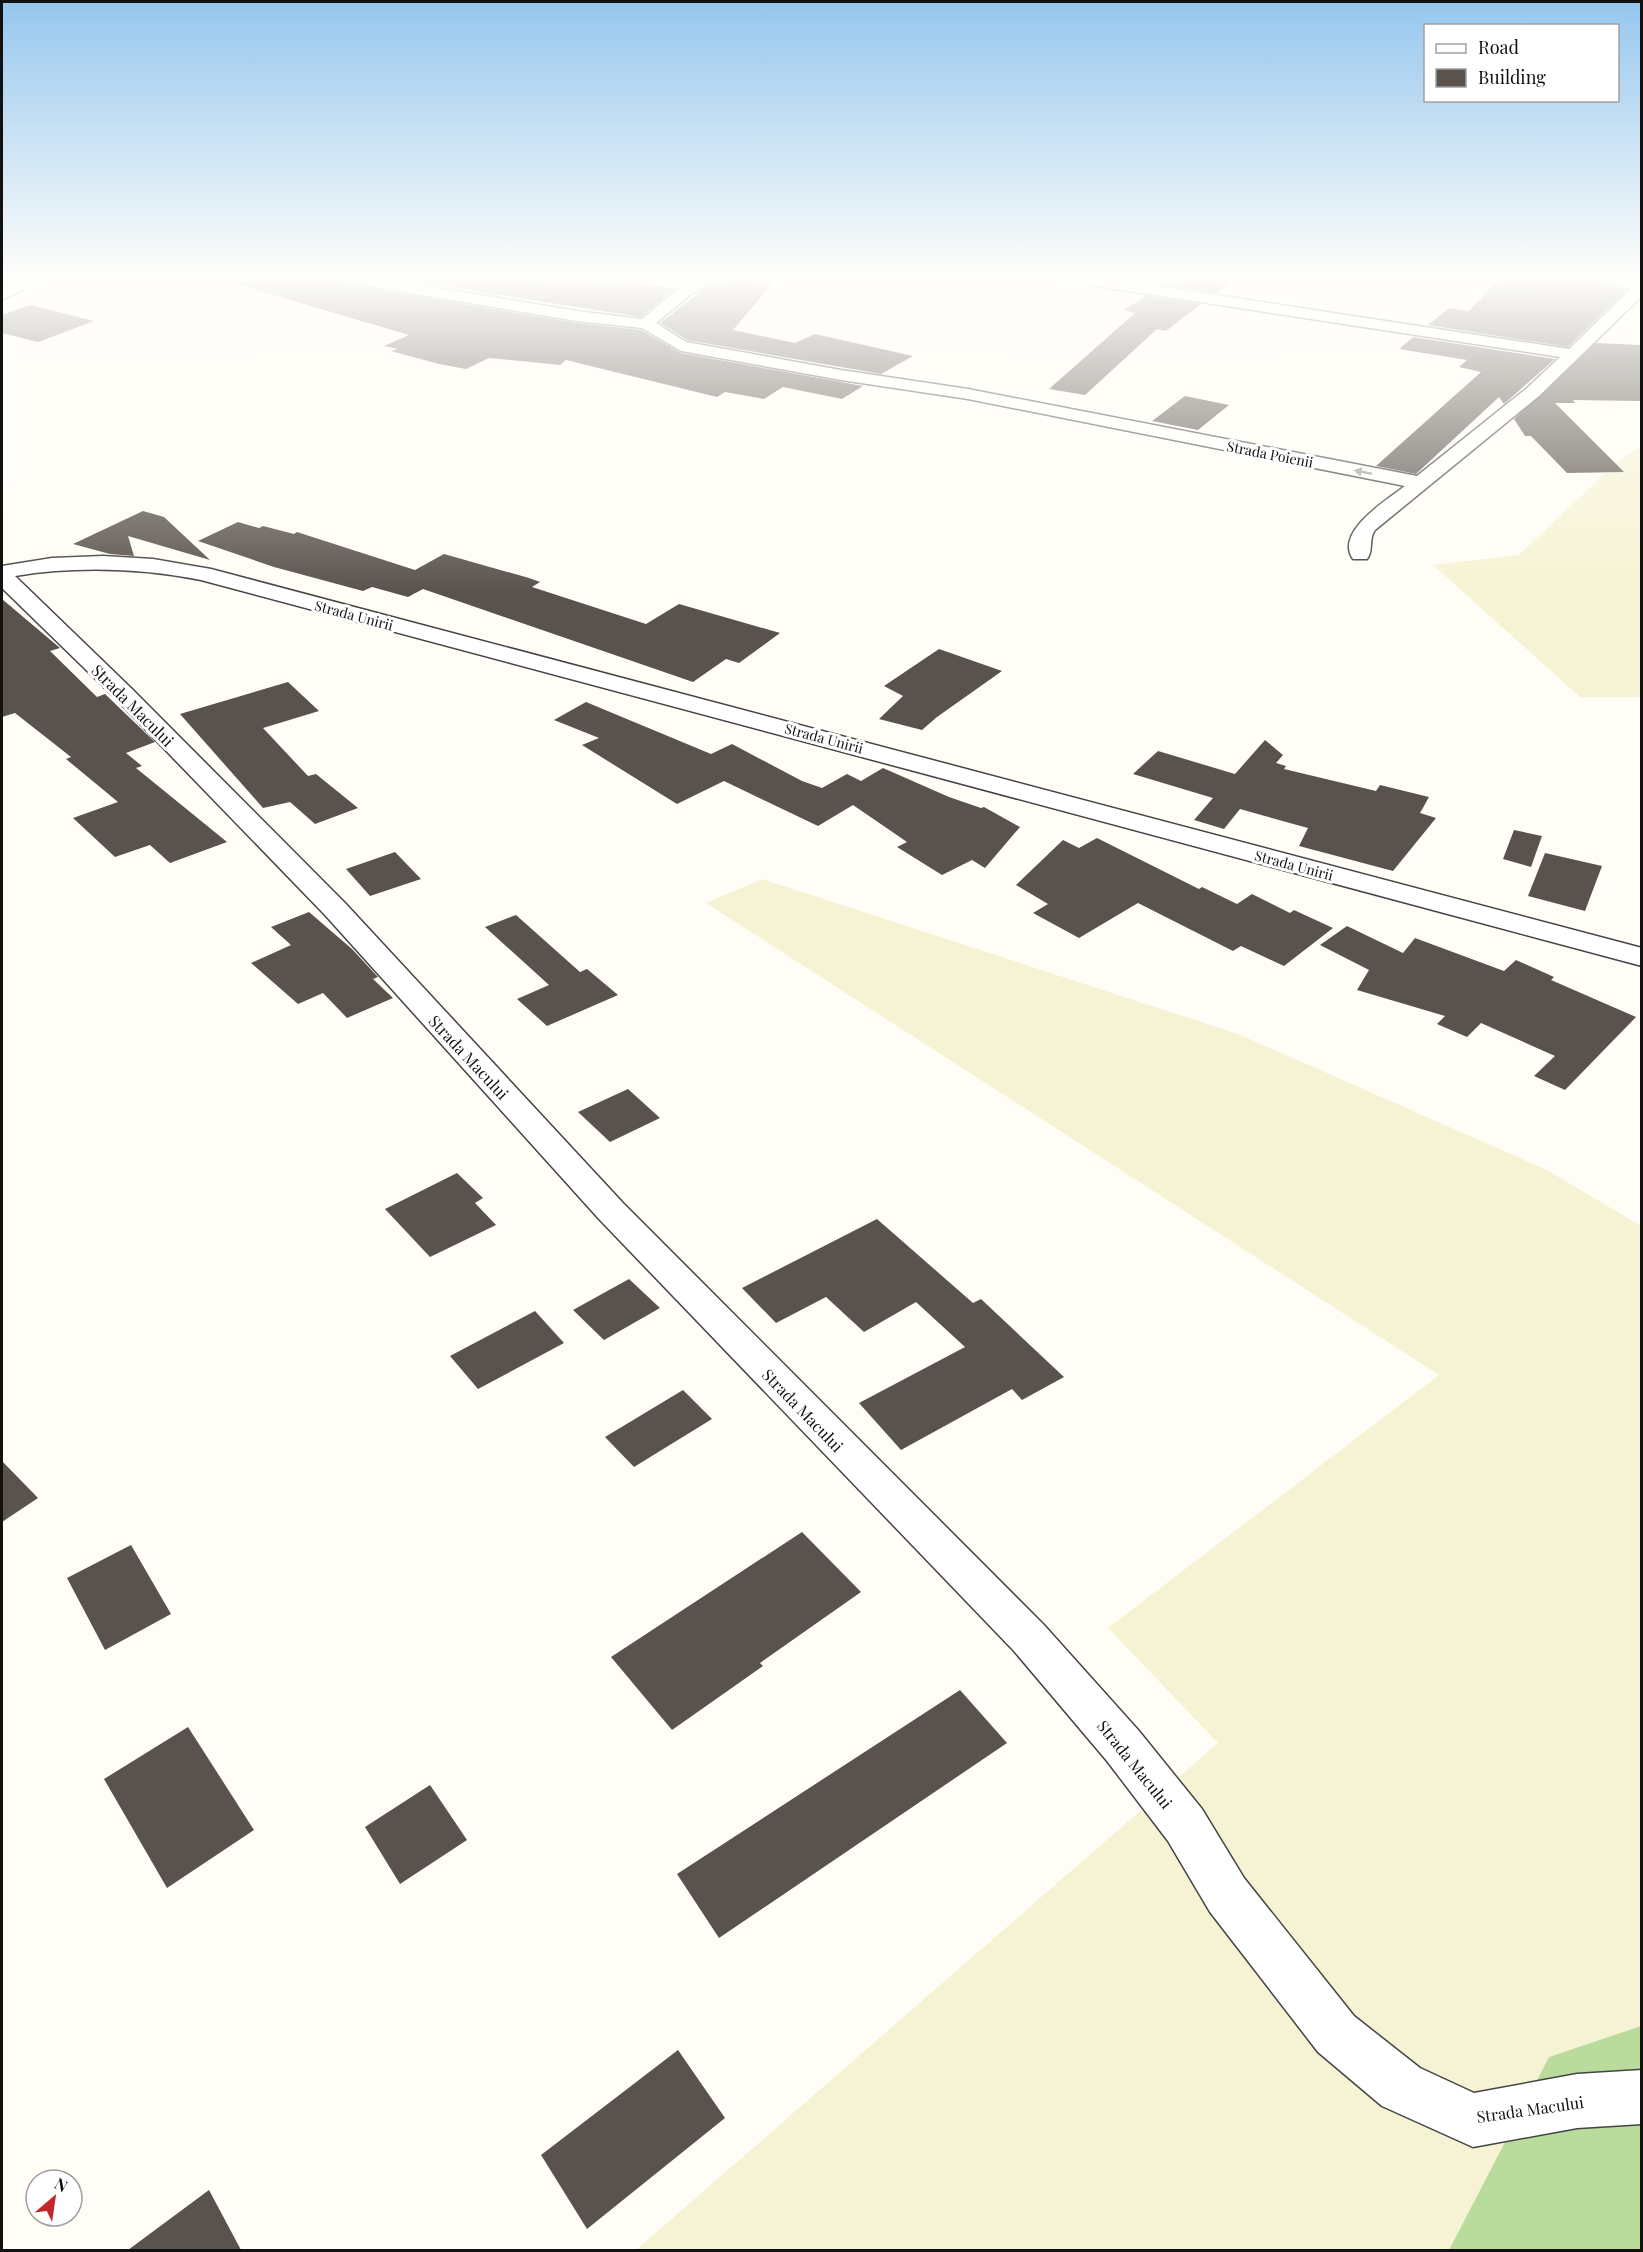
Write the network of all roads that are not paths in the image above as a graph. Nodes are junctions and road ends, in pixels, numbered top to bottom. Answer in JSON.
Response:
{"nodes":[{"id":1,"x":888,"y":382,"type":"edge"},
{"id":2,"x":1543,"y":382,"type":"edge"},
{"id":3,"x":1421,"y":483,"type":"junction"},
{"id":4,"x":1360,"y":555,"type":"dead end"},
{"id":5,"x":2,"y":574,"type":"edge"},
{"id":6,"x":1641,"y":957,"type":"edge"},
{"id":7,"x":1641,"y":2097,"type":"edge"}],
"edges":[{"from":3,"to":1,"type":"street","name":"Strada Poienii","one_way":true},
{"from":2,"to":3,"type":"street"},
{"from":3,"to":4,"type":"street"},
{"from":5,"to":6,"type":"street","name":"Strada Unirii"},
{"from":5,"to":7,"type":"street","name":"Strada Macului"}]}
